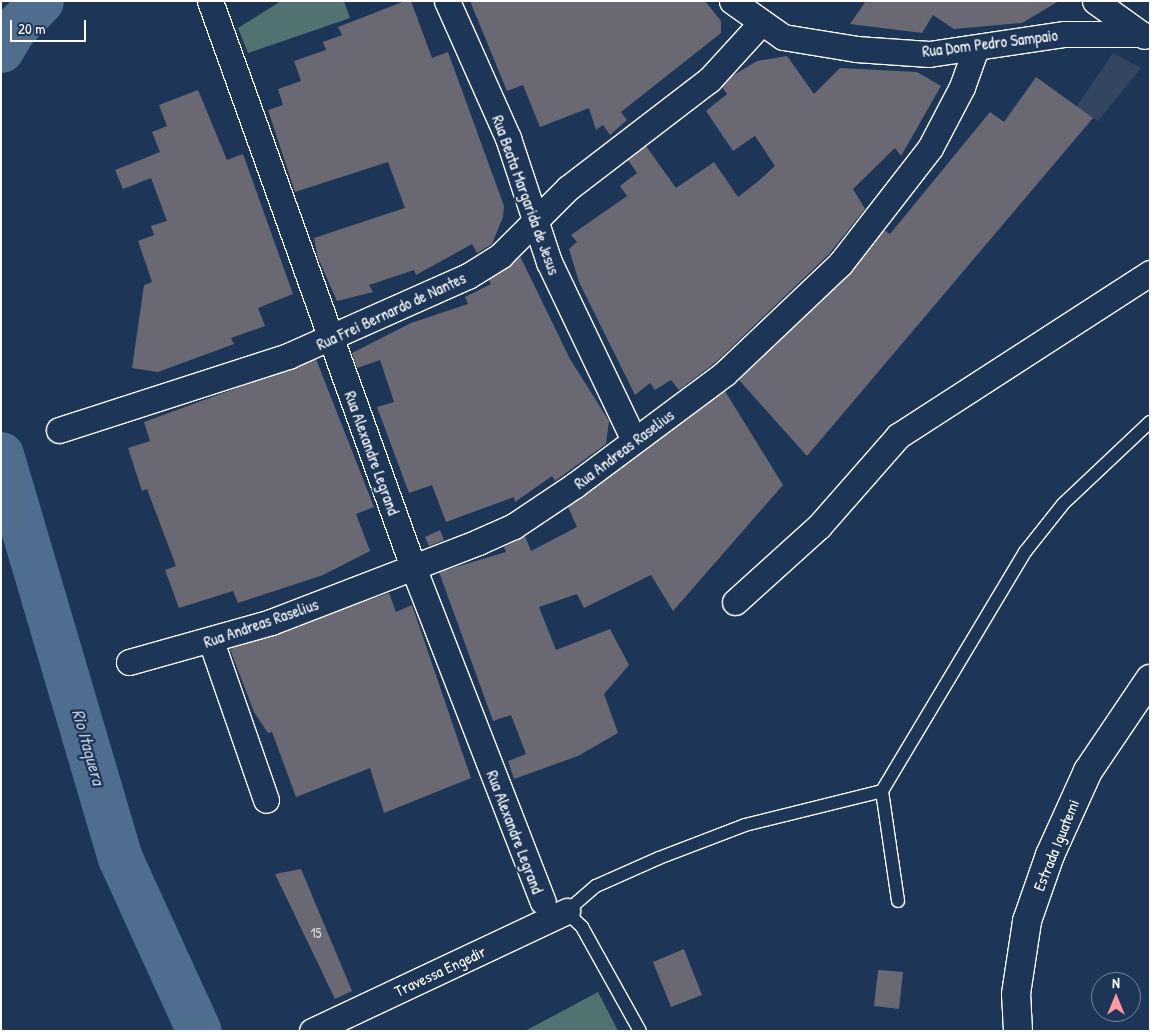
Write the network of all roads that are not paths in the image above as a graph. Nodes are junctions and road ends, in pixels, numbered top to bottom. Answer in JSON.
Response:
{"nodes":[{"id":1,"x":210,"y":1,"type":"edge"},
{"id":2,"x":447,"y":1,"type":"edge"},
{"id":3,"x":732,"y":1,"type":"edge"},
{"id":4,"x":1095,"y":1,"type":"edge"},
{"id":5,"x":761,"y":23,"type":"junction"},
{"id":6,"x":1145,"y":38,"type":"edge"},
{"id":7,"x":976,"y":48,"type":"junction"},
{"id":8,"x":534,"y":224,"type":"junction"},
{"id":9,"x":1150,"y":273,"type":"edge"},
{"id":10,"x":330,"y":340,"type":"junction"},
{"id":11,"x":1150,"y":422,"type":"edge"},
{"id":12,"x":59,"y":430,"type":"dead end"},
{"id":13,"x":634,"y":440,"type":"junction"},
{"id":14,"x":413,"y":567,"type":"junction"},
{"id":15,"x":735,"y":602,"type":"dead end"},
{"id":16,"x":212,"y":641,"type":"junction"},
{"id":17,"x":129,"y":662,"type":"dead end"},
{"id":18,"x":1150,"y":679,"type":"edge"},
{"id":19,"x":882,"y":791,"type":"junction"},
{"id":20,"x":266,"y":800,"type":"dead end"},
{"id":21,"x":898,"y":901,"type":"dead end"},
{"id":22,"x":543,"y":902,"type":"joint"},
{"id":23,"x":567,"y":911,"type":"junction"},
{"id":24,"x":312,"y":1031,"type":"edge"},
{"id":25,"x":640,"y":1031,"type":"edge"},
{"id":26,"x":1018,"y":1031,"type":"edge"}],
"edges":[{"from":1,"to":10,"type":"street","name":"Rua Alexandre Legrand"},
{"from":2,"to":8,"type":"street","name":"Rua Beata Margarida de Jesus"},
{"from":3,"to":5,"type":"street","name":"Rua Dom Pedro Sampaio"},
{"from":4,"to":6,"type":"street"},
{"from":5,"to":7,"type":"street","name":"Rua Dom Pedro Sampaio"},
{"from":5,"to":8,"type":"street","name":"Rua Frei Bernardo de Nantes"},
{"from":6,"to":7,"type":"street","name":"Rua Dom Pedro Sampaio"},
{"from":7,"to":13,"type":"street","name":"Rua Andreas Raselius"},
{"from":8,"to":10,"type":"street","name":"Rua Frei Bernardo de Nantes"},
{"from":8,"to":13,"type":"street","name":"Rua Beata Margarida de Jesus"},
{"from":9,"to":15,"type":"street"},
{"from":10,"to":12,"type":"street","name":"Rua Frei Bernardo de Nantes"},
{"from":10,"to":14,"type":"street","name":"Rua Alexandre Legrand"},
{"from":11,"to":19,"type":"lane"},
{"from":13,"to":14,"type":"street","name":"Rua Andreas Raselius"},
{"from":14,"to":16,"type":"street","name":"Rua Andreas Raselius"},
{"from":14,"to":22,"type":"street","name":"Rua Alexandre Legrand"},
{"from":16,"to":17,"type":"street","name":"Rua Andreas Raselius"},
{"from":16,"to":20,"type":"street"},
{"from":18,"to":26,"type":"main road","name":"Estrada Iguatemi"},
{"from":19,"to":21,"type":"lane"},
{"from":19,"to":23,"type":"lane"},
{"from":22,"to":23,"type":"lane"},
{"from":23,"to":24,"type":"street","name":"Travessa Engedir"},
{"from":23,"to":25,"type":"lane"}]}
